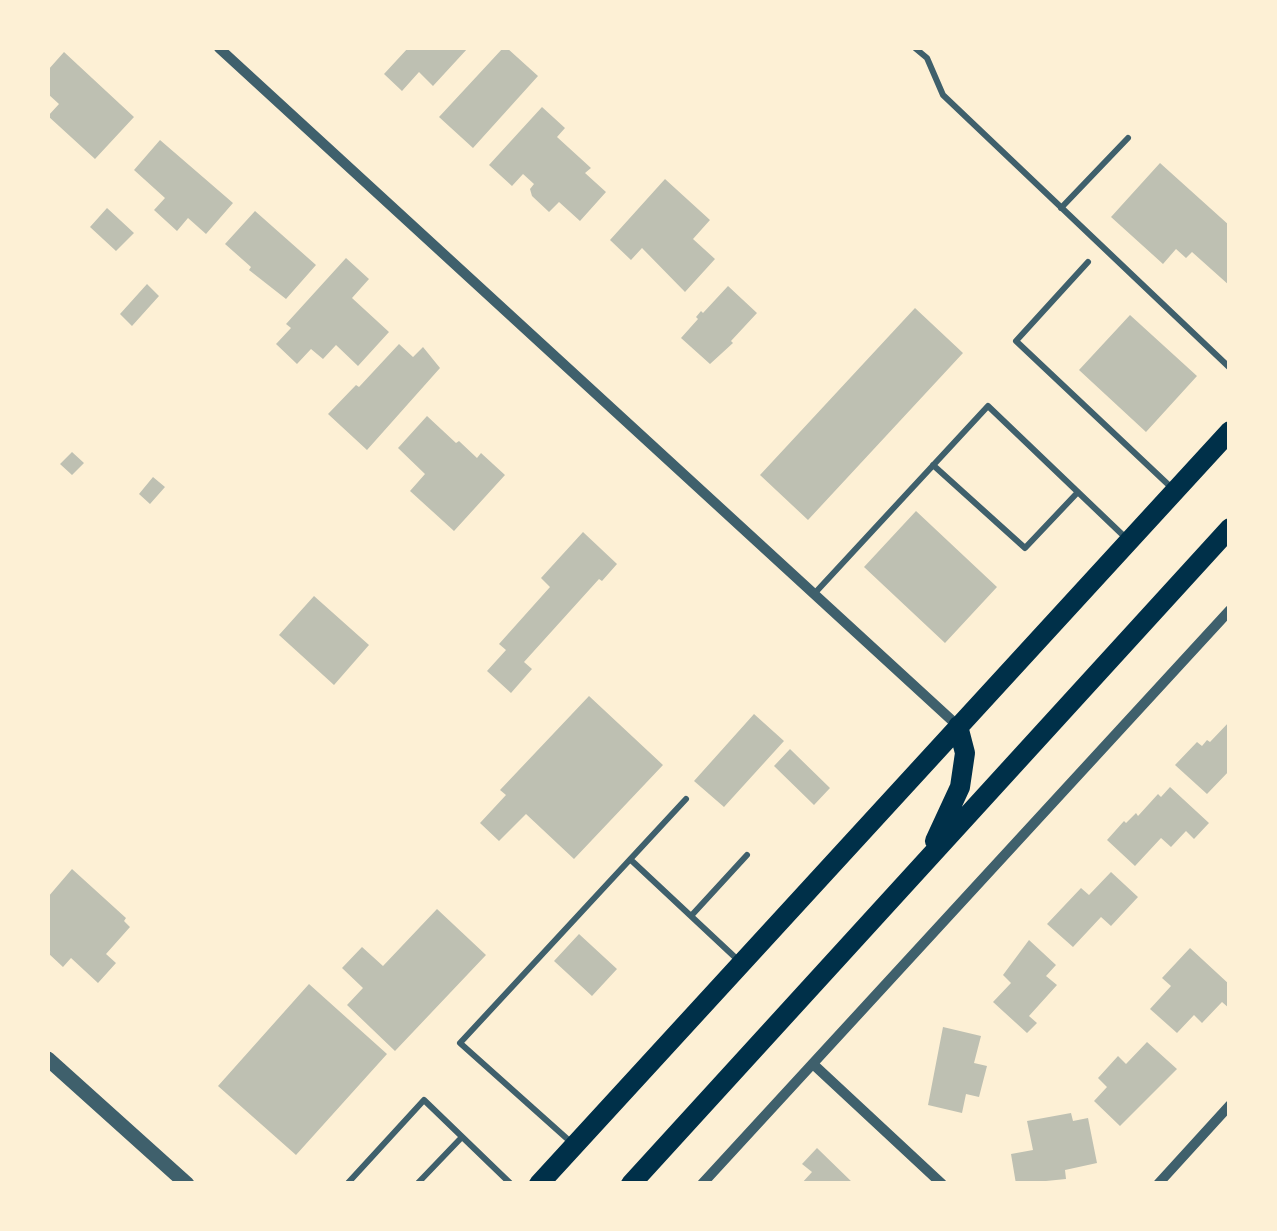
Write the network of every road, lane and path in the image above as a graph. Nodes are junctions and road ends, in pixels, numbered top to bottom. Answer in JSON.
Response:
{"nodes":[{"id":1,"x":218,"y":48,"type":"edge"},
{"id":2,"x":915,"y":48,"type":"edge"},
{"id":3,"x":936,"y":48,"type":"edge"},
{"id":4,"x":927,"y":58,"type":"junction"},
{"id":5,"x":1128,"y":138,"type":"dead end"},
{"id":6,"x":1061,"y":208,"type":"junction"},
{"id":7,"x":1088,"y":262,"type":"dead end"},
{"id":8,"x":1230,"y":368,"type":"edge"},
{"id":9,"x":1230,"y":431,"type":"edge"},
{"id":10,"x":934,"y":464,"type":"junction"},
{"id":11,"x":1175,"y":490,"type":"junction"},
{"id":12,"x":1078,"y":492,"type":"junction"},
{"id":13,"x":1230,"y":528,"type":"edge"},
{"id":14,"x":1128,"y":541,"type":"junction"},
{"id":15,"x":814,"y":594,"type":"junction"},
{"id":16,"x":1230,"y":610,"type":"edge"},
{"id":17,"x":958,"y":726,"type":"junction"},
{"id":18,"x":686,"y":799,"type":"dead end"},
{"id":19,"x":747,"y":855,"type":"dead end"},
{"id":20,"x":631,"y":860,"type":"junction"},
{"id":21,"x":926,"y":861,"type":"junction"},
{"id":22,"x":691,"y":916,"type":"junction"},
{"id":23,"x":742,"y":964,"type":"junction"},
{"id":24,"x":48,"y":1059,"type":"edge"},
{"id":25,"x":813,"y":1064,"type":"junction"},
{"id":26,"x":1230,"y":1105,"type":"edge"},
{"id":27,"x":462,"y":1136,"type":"junction"},
{"id":28,"x":575,"y":1146,"type":"junction"},
{"id":29,"x":187,"y":1184,"type":"edge"},
{"id":30,"x":347,"y":1184,"type":"edge"},
{"id":31,"x":417,"y":1184,"type":"edge"},
{"id":32,"x":511,"y":1184,"type":"edge"},
{"id":33,"x":540,"y":1184,"type":"edge"},
{"id":34,"x":631,"y":1184,"type":"edge"},
{"id":35,"x":702,"y":1184,"type":"edge"},
{"id":36,"x":942,"y":1184,"type":"edge"},
{"id":37,"x":1158,"y":1184,"type":"edge"}],
"edges":[{"from":1,"to":15,"type":"street"},
{"from":2,"to":4,"type":"lane"},
{"from":3,"to":4,"type":"lane"},
{"from":4,"to":6,"type":"lane"},
{"from":5,"to":6,"type":"lane"},
{"from":6,"to":8,"type":"lane"},
{"from":7,"to":11,"type":"lane"},
{"from":9,"to":11,"type":"main road"},
{"from":10,"to":12,"type":"lane"},
{"from":10,"to":12,"type":"lane"},
{"from":10,"to":15,"type":"lane"},
{"from":11,"to":14,"type":"main road"},
{"from":12,"to":14,"type":"lane"},
{"from":13,"to":21,"type":"main road"},
{"from":14,"to":17,"type":"main road"},
{"from":15,"to":17,"type":"street"},
{"from":16,"to":25,"type":"street"},
{"from":17,"to":21,"type":"main road"},
{"from":17,"to":23,"type":"main road"},
{"from":18,"to":20,"type":"lane"},
{"from":19,"to":22,"type":"lane"},
{"from":20,"to":22,"type":"lane"},
{"from":20,"to":28,"type":"lane"},
{"from":21,"to":34,"type":"main road"},
{"from":22,"to":23,"type":"lane"},
{"from":23,"to":28,"type":"main road"},
{"from":24,"to":29,"type":"street"},
{"from":25,"to":35,"type":"street"},
{"from":25,"to":36,"type":"street"},
{"from":26,"to":37,"type":"street"},
{"from":27,"to":30,"type":"lane"},
{"from":27,"to":31,"type":"lane"},
{"from":27,"to":32,"type":"lane"},
{"from":28,"to":33,"type":"main road"}]}
